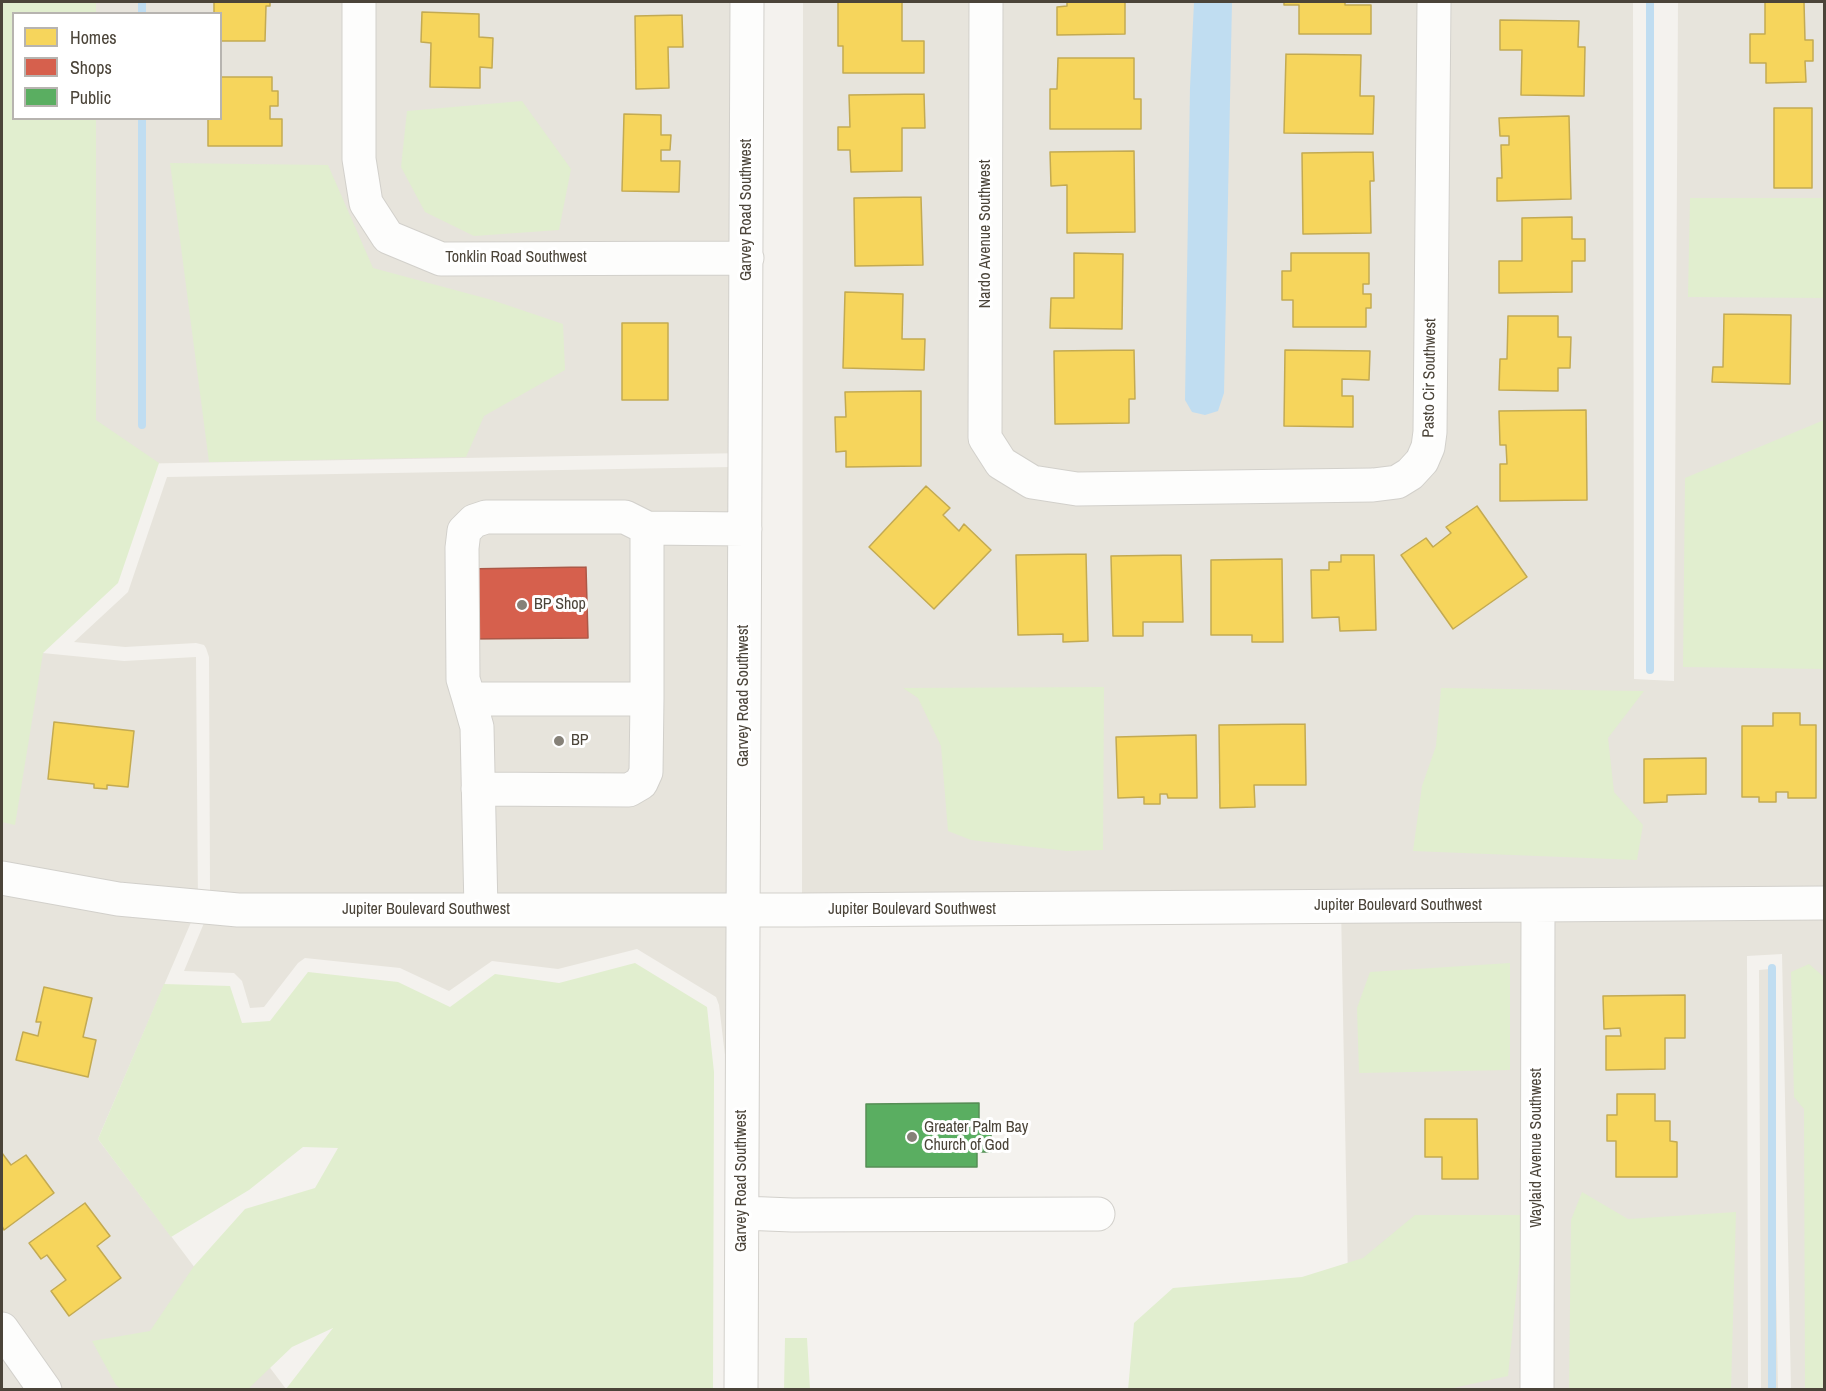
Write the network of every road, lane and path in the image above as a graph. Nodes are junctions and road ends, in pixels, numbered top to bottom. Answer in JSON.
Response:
{"nodes":[{"id":1,"x":359,"y":2,"type":"edge"},
{"id":2,"x":747,"y":2,"type":"edge"},
{"id":3,"x":986,"y":2,"type":"edge"},
{"id":4,"x":1434,"y":2,"type":"edge"},
{"id":5,"x":747,"y":258,"type":"junction"},
{"id":6,"x":1001,"y":463,"type":"joint"},
{"id":7,"x":647,"y":528,"type":"junction"},
{"id":8,"x":745,"y":529,"type":"junction"},
{"id":9,"x":469,"y":699,"type":"junction"},
{"id":10,"x":647,"y":699,"type":"junction"},
{"id":11,"x":478,"y":789,"type":"junction"},
{"id":12,"x":2,"y":878,"type":"edge"},
{"id":13,"x":1824,"y":903,"type":"edge"},
{"id":14,"x":1538,"y":906,"type":"junction"},
{"id":15,"x":481,"y":910,"type":"junction"},
{"id":16,"x":743,"y":910,"type":"junction"},
{"id":17,"x":742,"y":1213,"type":"junction"},
{"id":18,"x":1098,"y":1214,"type":"dead end"},
{"id":19,"x":2,"y":1329,"type":"edge"},
{"id":20,"x":45,"y":1389,"type":"edge"},
{"id":21,"x":741,"y":1389,"type":"edge"},
{"id":22,"x":1536,"y":1389,"type":"edge"}],
"edges":[{"from":1,"to":5,"type":"street","name":"Tonklin Road Southwest"},
{"from":2,"to":5,"type":"street","name":"Garvey Road Southwest"},
{"from":3,"to":6,"type":"street","name":"Nardo Avenue Southwest"},
{"from":4,"to":6,"type":"street","name":"Pasto Cir Southwest"},
{"from":5,"to":8,"type":"street","name":"Garvey Road Southwest"},
{"from":7,"to":8,"type":"street"},
{"from":7,"to":9,"type":"street"},
{"from":7,"to":10,"type":"street"},
{"from":8,"to":16,"type":"street","name":"Garvey Road Southwest"},
{"from":9,"to":10,"type":"street"},
{"from":9,"to":11,"type":"street"},
{"from":10,"to":11,"type":"street"},
{"from":11,"to":15,"type":"street"},
{"from":12,"to":15,"type":"street","name":"Jupiter Boulevard Southwest"},
{"from":13,"to":14,"type":"street","name":"Jupiter Boulevard Southwest"},
{"from":14,"to":16,"type":"street","name":"Jupiter Boulevard Southwest"},
{"from":14,"to":22,"type":"street","name":"Waylaid Avenue Southwest"},
{"from":15,"to":16,"type":"street","name":"Jupiter Boulevard Southwest"},
{"from":16,"to":17,"type":"street","name":"Garvey Road Southwest"},
{"from":17,"to":18,"type":"street"},
{"from":17,"to":21,"type":"street","name":"Garvey Road Southwest"},
{"from":19,"to":20,"type":"street"}]}
